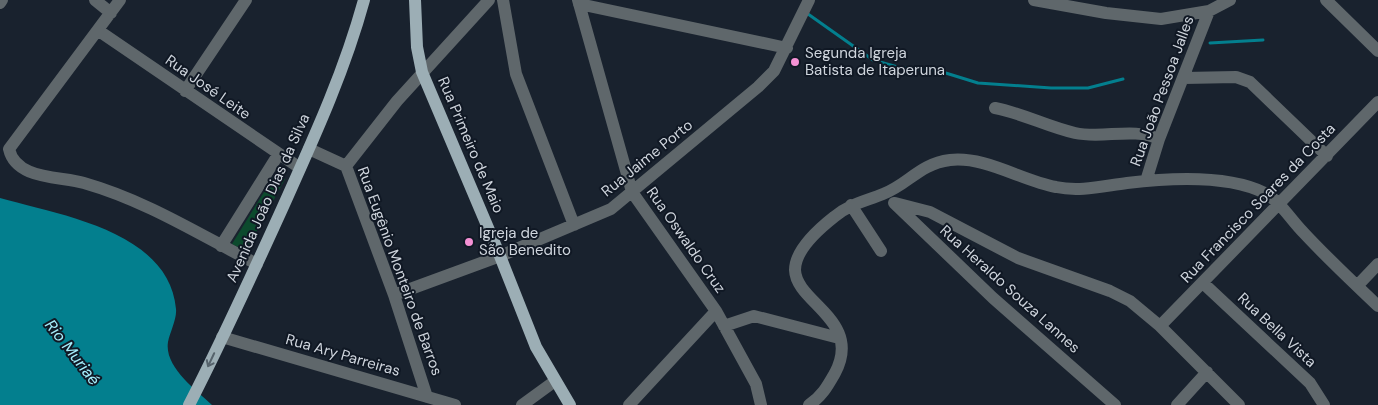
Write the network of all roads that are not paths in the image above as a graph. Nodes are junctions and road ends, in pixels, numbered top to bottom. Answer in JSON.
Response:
{"nodes":[{"id":1,"x":2,"y":0,"type":"edge"},
{"id":2,"x":95,"y":0,"type":"edge"},
{"id":3,"x":120,"y":0,"type":"edge"},
{"id":4,"x":246,"y":0,"type":"edge"},
{"id":5,"x":364,"y":0,"type":"edge"},
{"id":6,"x":416,"y":0,"type":"edge"},
{"id":7,"x":489,"y":0,"type":"edge"},
{"id":8,"x":503,"y":0,"type":"edge"},
{"id":9,"x":809,"y":0,"type":"edge"},
{"id":10,"x":1034,"y":0,"type":"edge"},
{"id":11,"x":1230,"y":0,"type":"edge"},
{"id":12,"x":1326,"y":0,"type":"edge"},
{"id":13,"x":578,"y":2,"type":"edge"},
{"id":14,"x":0,"y":3,"type":"edge"},
{"id":15,"x":1209,"y":11,"type":"junction"},
{"id":16,"x":111,"y":13,"type":"junction"},
{"id":17,"x":99,"y":31,"type":"junction"},
{"id":18,"x":787,"y":48,"type":"junction"},
{"id":19,"x":1378,"y":51,"type":"edge"},
{"id":20,"x":422,"y":72,"type":"junction"},
{"id":21,"x":1184,"y":78,"type":"junction"},
{"id":22,"x":185,"y":91,"type":"junction"},
{"id":23,"x":1378,"y":102,"type":"edge"},
{"id":24,"x":994,"y":108,"type":"dead end"},
{"id":25,"x":1159,"y":138,"type":"junction"},
{"id":26,"x":309,"y":149,"type":"junction"},
{"id":27,"x":278,"y":155,"type":"junction"},
{"id":28,"x":1327,"y":156,"type":"junction"},
{"id":29,"x":346,"y":166,"type":"junction"},
{"id":30,"x":300,"y":168,"type":"junction"},
{"id":31,"x":1146,"y":181,"type":"junction"},
{"id":32,"x":632,"y":192,"type":"junction"},
{"id":33,"x":885,"y":194,"type":"junction"},
{"id":34,"x":895,"y":203,"type":"junction"},
{"id":35,"x":851,"y":205,"type":"junction"},
{"id":36,"x":1279,"y":205,"type":"junction"},
{"id":37,"x":574,"y":225,"type":"junction"},
{"id":38,"x":221,"y":246,"type":"junction"},
{"id":39,"x":881,"y":251,"type":"dead end"},
{"id":40,"x":500,"y":256,"type":"junction"},
{"id":41,"x":257,"y":264,"type":"junction"},
{"id":42,"x":1378,"y":264,"type":"edge"},
{"id":43,"x":1203,"y":283,"type":"junction"},
{"id":44,"x":1357,"y":286,"type":"junction"},
{"id":45,"x":394,"y":295,"type":"junction"},
{"id":46,"x":1378,"y":306,"type":"edge"},
{"id":47,"x":716,"y":311,"type":"junction"},
{"id":48,"x":724,"y":326,"type":"junction"},
{"id":49,"x":1160,"y":326,"type":"junction"},
{"id":50,"x":222,"y":337,"type":"junction"},
{"id":51,"x":839,"y":338,"type":"junction"},
{"id":52,"x":1208,"y":372,"type":"junction"},
{"id":53,"x":555,"y":382,"type":"junction"},
{"id":54,"x":427,"y":397,"type":"junction"},
{"id":55,"x":189,"y":405,"type":"edge"},
{"id":56,"x":455,"y":405,"type":"edge"},
{"id":57,"x":522,"y":405,"type":"edge"},
{"id":58,"x":570,"y":405,"type":"edge"},
{"id":59,"x":629,"y":405,"type":"edge"},
{"id":60,"x":762,"y":405,"type":"edge"},
{"id":61,"x":809,"y":405,"type":"edge"},
{"id":62,"x":1116,"y":405,"type":"edge"},
{"id":63,"x":1176,"y":405,"type":"edge"},
{"id":64,"x":1239,"y":405,"type":"edge"},
{"id":65,"x":1324,"y":405,"type":"edge"}],
"edges":[{"from":1,"to":14,"type":"street"},
{"from":2,"to":16,"type":"street"},
{"from":3,"to":16,"type":"street"},
{"from":4,"to":22,"type":"street"},
{"from":5,"to":26,"type":"main road","name":"Avenida João Dias da Silva"},
{"from":6,"to":20,"type":"main road","name":"Rua Primeiro de Maio"},
{"from":7,"to":20,"type":"street"},
{"from":8,"to":37,"type":"street"},
{"from":9,"to":18,"type":"street","name":"Rua Jaime Porto"},
{"from":10,"to":15,"type":"street"},
{"from":11,"to":15,"type":"street"},
{"from":12,"to":19,"type":"street"},
{"from":13,"to":18,"type":"street"},
{"from":13,"to":32,"type":"street","name":"Rua Oswaldo Cruz"},
{"from":15,"to":21,"type":"street","name":"Rua João Pessoa Jalles"},
{"from":16,"to":17,"type":"street"},
{"from":17,"to":22,"type":"street","name":"Rua José Leite"},
{"from":17,"to":38,"type":"street"},
{"from":18,"to":32,"type":"street","name":"Rua Jaime Porto"},
{"from":20,"to":29,"type":"street"},
{"from":20,"to":40,"type":"main road","name":"Rua Primeiro de Maio"},
{"from":21,"to":25,"type":"street","name":"Rua João Pessoa Jalles"},
{"from":21,"to":28,"type":"street"},
{"from":22,"to":27,"type":"street","name":"Rua José Leite"},
{"from":23,"to":28,"type":"street","name":"Rua Francisco Soares da Costa"},
{"from":24,"to":25,"type":"street"},
{"from":25,"to":31,"type":"street","name":"Rua João Pessoa Jalles"},
{"from":26,"to":29,"type":"street","name":"Rua Eugênio Monteiro de Barros"},
{"from":26,"to":30,"type":"main road","name":"Avenida João Dias da Silva"},
{"from":27,"to":30,"type":"street","name":"Rua José Leite"},
{"from":27,"to":38,"type":"street"},
{"from":28,"to":36,"type":"street","name":"Rua Francisco Soares da Costa"},
{"from":29,"to":45,"type":"street","name":"Rua Eugênio Monteiro de Barros"},
{"from":30,"to":41,"type":"main road","name":"Avenida João Dias da Silva"},
{"from":31,"to":33,"type":"street"},
{"from":31,"to":36,"type":"street"},
{"from":32,"to":37,"type":"street","name":"Rua Jaime Porto"},
{"from":32,"to":47,"type":"street","name":"Rua Oswaldo Cruz"},
{"from":33,"to":34,"type":"street","name":"Rua Heraldo Souza Lannes"},
{"from":33,"to":35,"type":"street"},
{"from":34,"to":49,"type":"street"},
{"from":34,"to":62,"type":"street","name":"Rua Heraldo Souza Lannes"},
{"from":35,"to":39,"type":"street"},
{"from":35,"to":51,"type":"street"},
{"from":36,"to":43,"type":"street","name":"Rua Francisco Soares da Costa"},
{"from":36,"to":44,"type":"street"},
{"from":37,"to":40,"type":"street","name":"Rua Jaime Porto"},
{"from":38,"to":41,"type":"street"},
{"from":40,"to":45,"type":"street","name":"Rua Jaime Porto"},
{"from":40,"to":53,"type":"main road","name":"Rua Primeiro de Maio"},
{"from":41,"to":50,"type":"main road","name":"Avenida João Dias da Silva"},
{"from":42,"to":44,"type":"street"},
{"from":43,"to":49,"type":"street","name":"Rua Francisco Soares da Costa"},
{"from":43,"to":65,"type":"street","name":"Rua Bella Vista"},
{"from":44,"to":46,"type":"street"},
{"from":45,"to":54,"type":"street","name":"Rua Eugênio Monteiro de Barros"},
{"from":47,"to":48,"type":"street","name":"Rua Oswaldo Cruz"},
{"from":47,"to":59,"type":"street"},
{"from":48,"to":51,"type":"street"},
{"from":48,"to":60,"type":"street","name":"Rua Oswaldo Cruz"},
{"from":49,"to":52,"type":"street"},
{"from":50,"to":54,"type":"street","name":"Rua Ary Parreiras"},
{"from":50,"to":55,"type":"main road","name":"Avenida João Dias da Silva","one_way":true},
{"from":51,"to":61,"type":"street"},
{"from":52,"to":63,"type":"street"},
{"from":52,"to":64,"type":"street"},
{"from":53,"to":57,"type":"street"},
{"from":53,"to":58,"type":"main road","name":"Rua Primeiro de Maio"},
{"from":54,"to":56,"type":"street","name":"Rua Ary Parreiras"}]}
